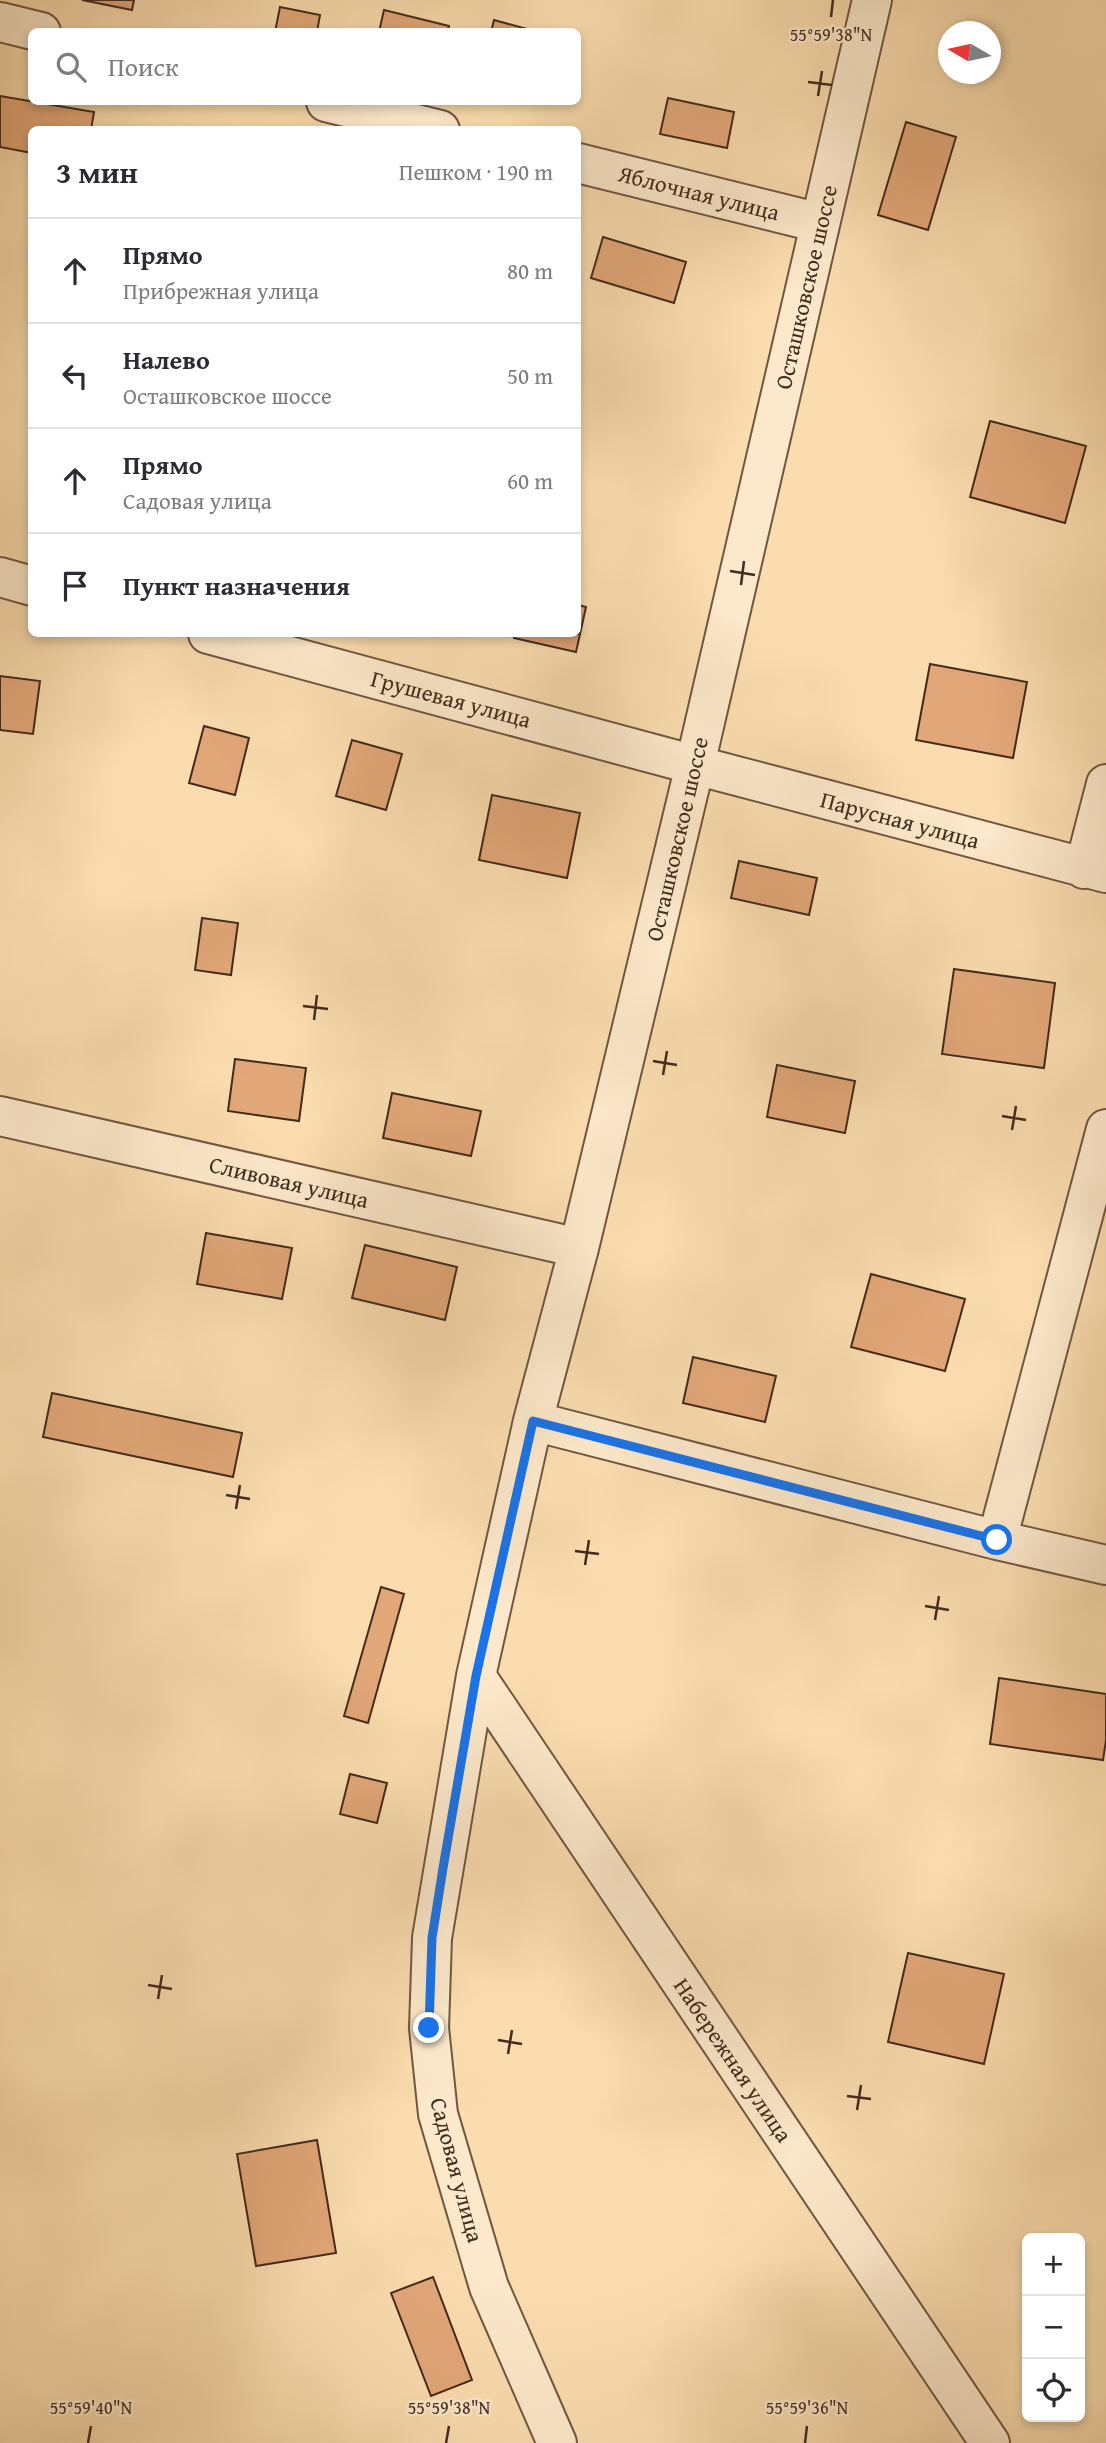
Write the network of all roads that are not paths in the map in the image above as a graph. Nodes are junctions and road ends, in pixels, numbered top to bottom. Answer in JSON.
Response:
{"nodes":[{"id":1,"x":872,"y":0,"type":"edge"},
{"id":2,"x":0,"y":22,"type":"edge"},
{"id":3,"x":28,"y":29,"type":"edge"},
{"id":4,"x":338,"y":105,"type":"edge"},
{"id":5,"x":424,"y":126,"type":"edge"},
{"id":6,"x":581,"y":164,"type":"edge"},
{"id":7,"x":820,"y":223,"type":"junction"},
{"id":8,"x":0,"y":577,"type":"edge"},
{"id":9,"x":28,"y":585,"type":"edge"},
{"id":10,"x":219,"y":637,"type":"edge"},
{"id":11,"x":695,"y":765,"type":"junction"},
{"id":12,"x":1106,"y":784,"type":"edge"},
{"id":13,"x":1095,"y":871,"type":"edge"},
{"id":14,"x":0,"y":1116,"type":"edge"},
{"id":15,"x":1106,"y":1129,"type":"edge"},
{"id":16,"x":579,"y":1248,"type":"junction"},
{"id":17,"x":533,"y":1421,"type":"junction"},
{"id":18,"x":997,"y":1540,"type":"junction"},
{"id":19,"x":1106,"y":1565,"type":"edge"},
{"id":20,"x":476,"y":1676,"type":"junction"},
{"id":21,"x":557,"y":2443,"type":"edge"},
{"id":22,"x":990,"y":2443,"type":"edge"}],
"edges":[{"from":1,"to":7,"type":"street","name":"Осташковское шоссе"},
{"from":2,"to":3,"type":"street"},
{"from":4,"to":5,"type":"street"},
{"from":6,"to":7,"type":"street","name":"Яблочная улица"},
{"from":7,"to":11,"type":"street","name":"Осташковское шоссе"},
{"from":8,"to":9,"type":"street"},
{"from":10,"to":11,"type":"street","name":"Грушевая улица"},
{"from":11,"to":13,"type":"street","name":"Парусная улица"},
{"from":11,"to":16,"type":"street","name":"Осташковское шоссе"},
{"from":12,"to":13,"type":"street"},
{"from":14,"to":16,"type":"street","name":"Сливовая улица"},
{"from":15,"to":18,"type":"street"},
{"from":16,"to":17,"type":"street","name":"Осташковское шоссе"},
{"from":17,"to":18,"type":"street"},
{"from":17,"to":20,"type":"street","name":"Осташковское шоссе"},
{"from":18,"to":19,"type":"street"},
{"from":20,"to":21,"type":"street","name":"Садовая улица"},
{"from":20,"to":22,"type":"street","name":"Набережная улица"}]}
